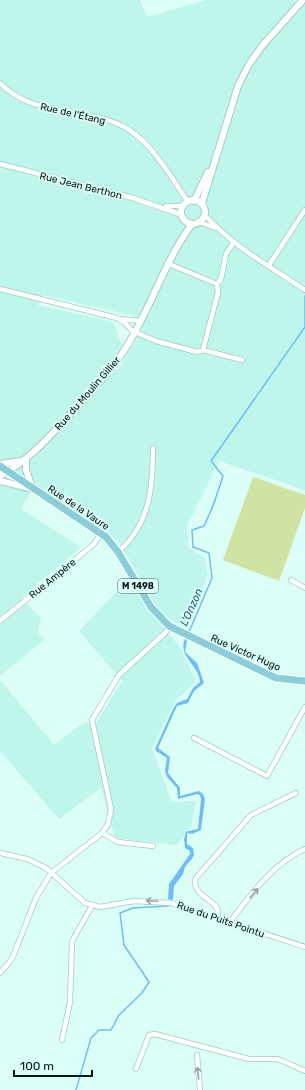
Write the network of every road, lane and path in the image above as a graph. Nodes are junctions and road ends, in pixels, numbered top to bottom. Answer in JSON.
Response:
{"nodes":[{"id":1,"x":303,"y":0,"type":"edge"},
{"id":2,"x":0,"y":83,"type":"edge"},
{"id":3,"x":218,"y":149,"type":"junction"},
{"id":4,"x":0,"y":164,"type":"edge"},
{"id":5,"x":189,"y":203,"type":"junction"},
{"id":6,"x":202,"y":204,"type":"junction"},
{"id":7,"x":162,"y":207,"type":"junction"},
{"id":8,"x":305,"y":210,"type":"edge"},
{"id":9,"x":182,"y":215,"type":"junction"},
{"id":10,"x":205,"y":215,"type":"junction"},
{"id":11,"x":186,"y":221,"type":"junction"},
{"id":12,"x":200,"y":222,"type":"junction"},
{"id":13,"x":192,"y":224,"type":"junction"},
{"id":14,"x":217,"y":228,"type":"junction"},
{"id":15,"x":181,"y":238,"type":"junction"},
{"id":16,"x":234,"y":242,"type":"junction"},
{"id":17,"x":168,"y":264,"type":"junction"},
{"id":18,"x":269,"y":265,"type":"junction"},
{"id":19,"x":217,"y":284,"type":"junction"},
{"id":20,"x":0,"y":289,"type":"edge"},
{"id":21,"x":305,"y":290,"type":"edge"},
{"id":22,"x":117,"y":318,"type":"junction"},
{"id":23,"x":141,"y":321,"type":"junction"},
{"id":24,"x":135,"y":333,"type":"junction"},
{"id":25,"x":203,"y":350,"type":"junction"},
{"id":26,"x":242,"y":360,"type":"dead end"},
{"id":27,"x":153,"y":448,"type":"dead end"},
{"id":28,"x":24,"y":460,"type":"junction"},
{"id":29,"x":0,"y":465,"type":"edge"},
{"id":30,"x":9,"y":472,"type":"junction"},
{"id":31,"x":0,"y":476,"type":"edge"},
{"id":32,"x":0,"y":481,"type":"edge"},
{"id":33,"x":35,"y":489,"type":"junction"},
{"id":34,"x":101,"y":534,"type":"junction"},
{"id":35,"x":118,"y":552,"type":"junction"},
{"id":36,"x":292,"y":580,"type":"dead end"},
{"id":37,"x":305,"y":588,"type":"edge"},
{"id":38,"x":0,"y":621,"type":"edge"},
{"id":39,"x":169,"y":626,"type":"junction"},
{"id":40,"x":182,"y":633,"type":"joint"},
{"id":41,"x":305,"y":681,"type":"edge"},
{"id":42,"x":305,"y":707,"type":"edge"},
{"id":43,"x":194,"y":738,"type":"dead end"},
{"id":44,"x":296,"y":793,"type":"dead end"},
{"id":45,"x":102,"y":832,"type":"junction"},
{"id":46,"x":153,"y":846,"type":"dead end"},
{"id":47,"x":305,"y":849,"type":"edge"},
{"id":48,"x":0,"y":852,"type":"edge"},
{"id":49,"x":51,"y":873,"type":"junction"},
{"id":50,"x":92,"y":906,"type":"junction"},
{"id":51,"x":218,"y":919,"type":"junction"},
{"id":52,"x":230,"y":923,"type":"junction"},
{"id":53,"x":305,"y":948,"type":"edge"},
{"id":54,"x":0,"y":973,"type":"edge"},
{"id":55,"x":62,"y":1040,"type":"dead end"},
{"id":56,"x":197,"y":1055,"type":"dead end"},
{"id":57,"x":136,"y":1069,"type":"dead end"},
{"id":58,"x":305,"y":1071,"type":"edge"},
{"id":59,"x":200,"y":1090,"type":"edge"}],
"edges":[{"from":1,"to":3,"type":"main road"},
{"from":2,"to":5,"type":"street","name":"Rue de l'Étang"},
{"from":3,"to":5,"type":"main road"},
{"from":3,"to":6,"type":"main road"},
{"from":4,"to":7,"type":"street","name":"Rue Jean Berthon"},
{"from":5,"to":6,"type":"main road"},
{"from":5,"to":7,"type":"street"},
{"from":5,"to":9,"type":"main road"},
{"from":6,"to":10,"type":"main road"},
{"from":7,"to":9,"type":"street"},
{"from":8,"to":18,"type":"street"},
{"from":9,"to":11,"type":"main road"},
{"from":10,"to":12,"type":"main road"},
{"from":10,"to":14,"type":"street"},
{"from":11,"to":13,"type":"main road"},
{"from":11,"to":15,"type":"main road"},
{"from":12,"to":13,"type":"main road"},
{"from":12,"to":14,"type":"street"},
{"from":13,"to":15,"type":"main road"},
{"from":14,"to":16,"type":"street"},
{"from":15,"to":17,"type":"main road","name":"Rue du Moulin Gillier"},
{"from":16,"to":18,"type":"street"},
{"from":16,"to":19,"type":"street"},
{"from":17,"to":19,"type":"street"},
{"from":17,"to":23,"type":"main road","name":"Rue du Moulin Gillier"},
{"from":18,"to":21,"type":"street"},
{"from":19,"to":25,"type":"street"},
{"from":20,"to":22,"type":"street"},
{"from":22,"to":23,"type":"street"},
{"from":22,"to":24,"type":"street"},
{"from":23,"to":24,"type":"main road","name":"Rue du Moulin Gillier"},
{"from":24,"to":25,"type":"street"},
{"from":24,"to":28,"type":"main road","name":"Rue du Moulin Gillier"},
{"from":25,"to":26,"type":"street"},
{"from":27,"to":35,"type":"street"},
{"from":28,"to":29,"type":"main road"},
{"from":28,"to":30,"type":"main road","name":"Rue du Moulin Gillier"},
{"from":28,"to":33,"type":"main road"},
{"from":29,"to":30,"type":"main road","number":"M 1498"},
{"from":30,"to":31,"type":"main road","name":"Rue du Moulin Gillier"},
{"from":30,"to":33,"type":"main road","number":"M 1498"},
{"from":32,"to":33,"type":"main road","name":"Rue de la Vaure"},
{"from":33,"to":34,"type":"main road","name":"Rue de la Vaure","number":"M 1498"},
{"from":34,"to":35,"type":"main road","name":"Rue de la Vaure","number":"M 1498"},
{"from":34,"to":38,"type":"street","name":"Rue Ampère"},
{"from":35,"to":39,"type":"main road","name":"Rue de la Vaure","number":"M 1498"},
{"from":36,"to":37,"type":"street"},
{"from":39,"to":40,"type":"main road","name":"Rue de la Vaure","number":"M 1498"},
{"from":39,"to":45,"type":"street"},
{"from":40,"to":41,"type":"main road","name":"Rue Victor Hugo","number":"M 1498"},
{"from":42,"to":43,"type":"street"},
{"from":44,"to":51,"type":"street"},
{"from":45,"to":46,"type":"street"},
{"from":45,"to":49,"type":"street"},
{"from":52,"to":47,"type":"street","one_way":true},
{"from":48,"to":49,"type":"street"},
{"from":49,"to":50,"type":"street"},
{"from":49,"to":54,"type":"street"},
{"from":51,"to":50,"type":"street","name":"Rue du Puits Pointu","one_way":true},
{"from":50,"to":55,"type":"street"},
{"from":51,"to":52,"type":"street","name":"Rue du Puits Pointu"},
{"from":52,"to":53,"type":"street","name":"Rue du Puits Pointu"},
{"from":59,"to":56,"type":"street","one_way":true},
{"from":57,"to":58,"type":"street"}]}
